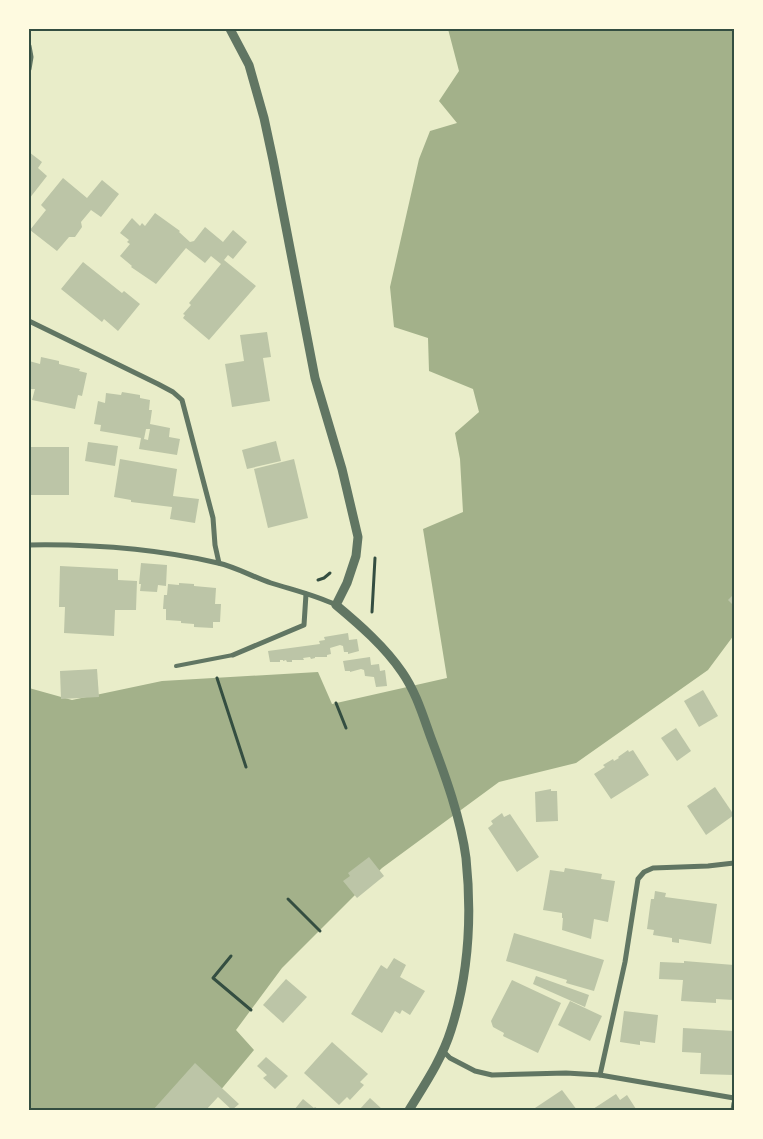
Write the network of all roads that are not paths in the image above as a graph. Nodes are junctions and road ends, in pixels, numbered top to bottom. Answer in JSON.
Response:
{"nodes":[{"id":1,"x":230,"y":29,"type":"edge"},
{"id":2,"x":29,"y":46,"type":"edge"},
{"id":3,"x":29,"y":69,"type":"edge"},
{"id":4,"x":29,"y":321,"type":"edge"},
{"id":5,"x":29,"y":545,"type":"edge"},
{"id":6,"x":219,"y":563,"type":"junction"},
{"id":7,"x":306,"y":594,"type":"junction"},
{"id":8,"x":336,"y":606,"type":"junction"},
{"id":9,"x":233,"y":655,"type":"joint"},
{"id":10,"x":176,"y":666,"type":"dead end"},
{"id":11,"x":734,"y":864,"type":"edge"},
{"id":12,"x":444,"y":1052,"type":"junction"},
{"id":13,"x":600,"y":1075,"type":"junction"},
{"id":14,"x":734,"y":1098,"type":"edge"},
{"id":15,"x":734,"y":1103,"type":"edge"},
{"id":16,"x":409,"y":1110,"type":"edge"},
{"id":17,"x":733,"y":1110,"type":"edge"}],
"edges":[{"from":1,"to":8,"type":"street"},
{"from":2,"to":3,"type":"street"},
{"from":4,"to":6,"type":"street"},
{"from":5,"to":6,"type":"street"},
{"from":6,"to":7,"type":"street"},
{"from":7,"to":8,"type":"street"},
{"from":7,"to":9,"type":"street"},
{"from":8,"to":12,"type":"street"},
{"from":9,"to":10,"type":"lane"},
{"from":11,"to":13,"type":"street"},
{"from":12,"to":13,"type":"street"},
{"from":12,"to":16,"type":"street"},
{"from":13,"to":14,"type":"street"},
{"from":15,"to":17,"type":"street"}]}
